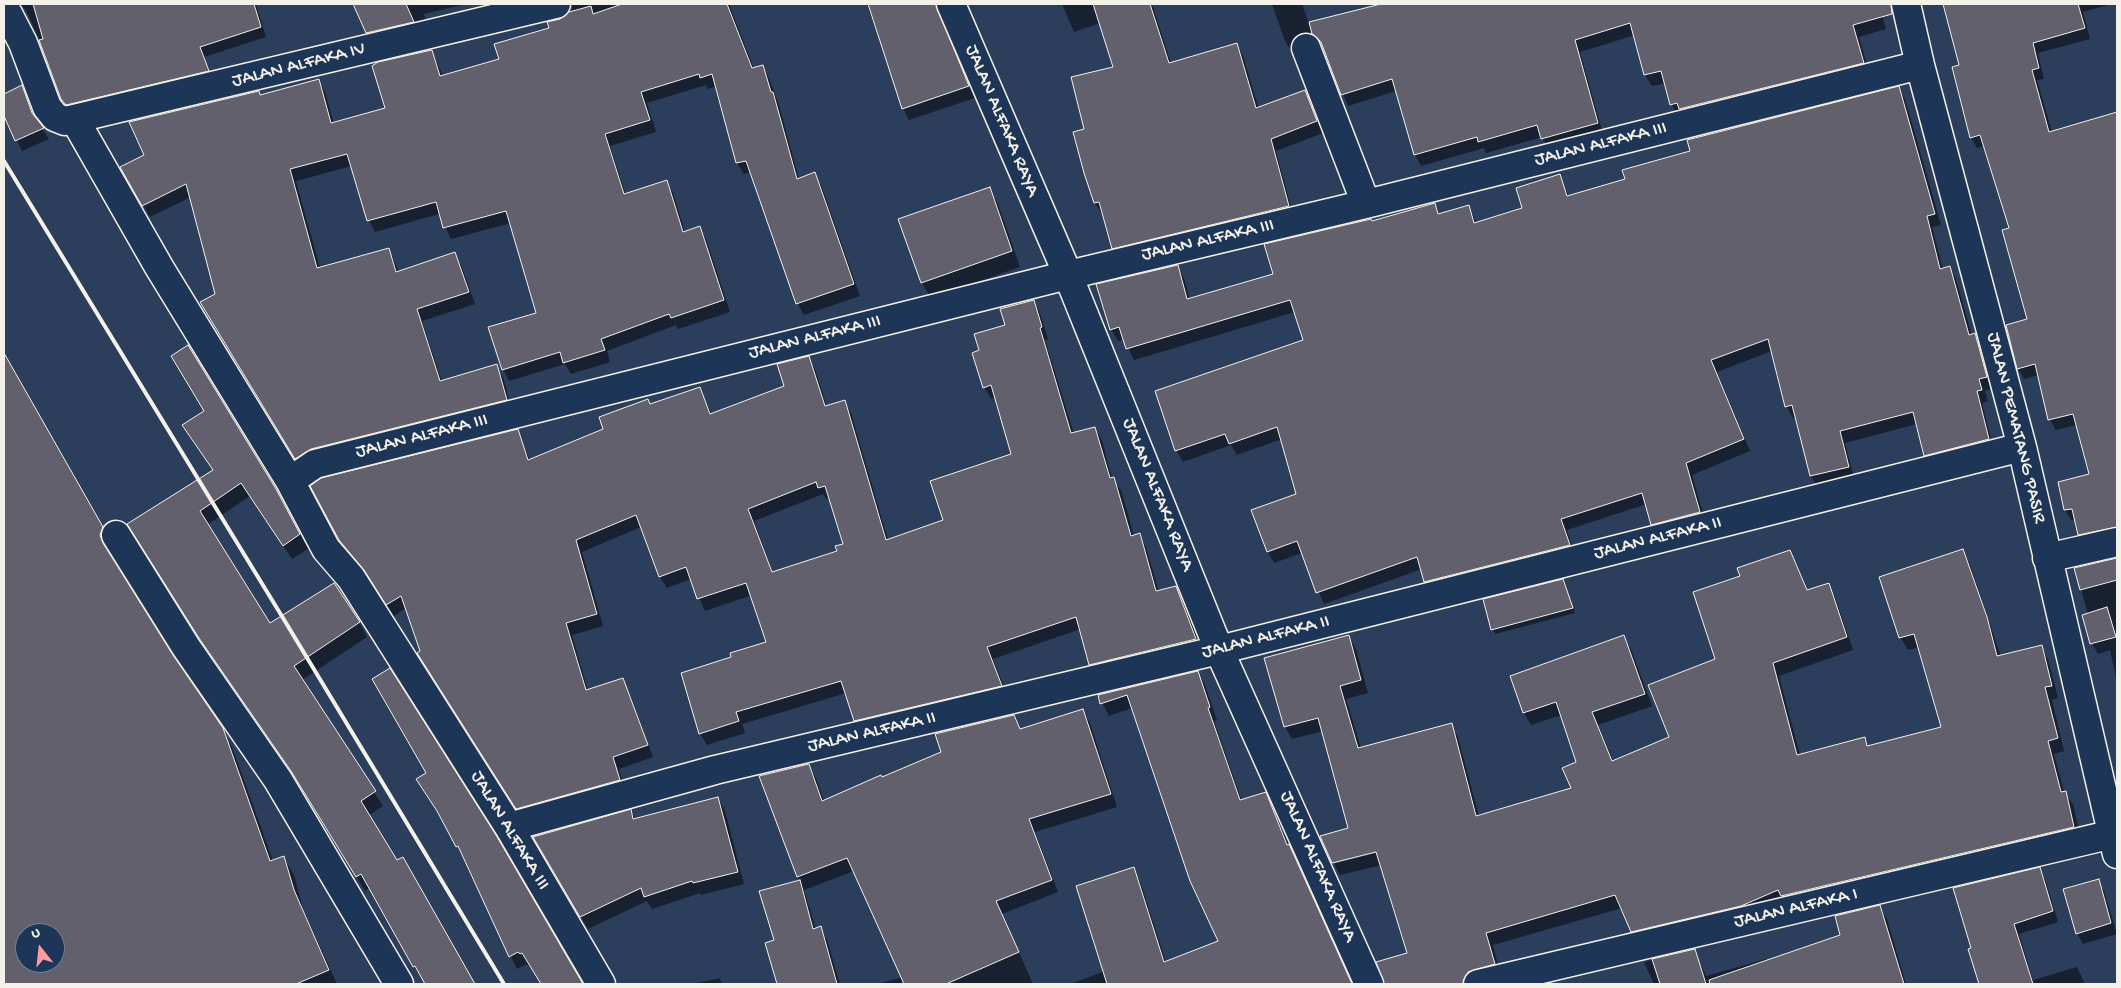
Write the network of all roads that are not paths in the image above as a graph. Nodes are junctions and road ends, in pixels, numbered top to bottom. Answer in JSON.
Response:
{"nodes":[{"id":1,"x":556,"y":4,"type":"edge"},
{"id":2,"x":951,"y":4,"type":"edge"},
{"id":3,"x":1906,"y":4,"type":"edge"},
{"id":4,"x":4,"y":6,"type":"edge"},
{"id":5,"x":1306,"y":48,"type":"dead end"},
{"id":6,"x":1920,"y":64,"type":"junction"},
{"id":7,"x":75,"y":120,"type":"junction"},
{"id":8,"x":1366,"y":204,"type":"junction"},
{"id":9,"x":1068,"y":275,"type":"junction"},
{"id":10,"x":2022,"y":447,"type":"junction"},
{"id":11,"x":290,"y":481,"type":"junction"},
{"id":12,"x":116,"y":535,"type":"dead end"},
{"id":13,"x":2117,"y":542,"type":"edge"},
{"id":14,"x":2047,"y":558,"type":"junction"},
{"id":15,"x":1219,"y":650,"type":"junction"},
{"id":16,"x":509,"y":827,"type":"junction"},
{"id":17,"x":2115,"y":844,"type":"edge"},
{"id":18,"x":399,"y":984,"type":"edge"},
{"id":19,"x":601,"y":984,"type":"edge"},
{"id":20,"x":1369,"y":984,"type":"edge"},
{"id":21,"x":1478,"y":984,"type":"edge"}],
"edges":[{"from":1,"to":7,"type":"street","name":"JALAN ALFAKA IV"},
{"from":2,"to":9,"type":"street","name":"JALAN ALFAKA RAYA"},
{"from":3,"to":6,"type":"street","name":"JALAN PEMATANG PASIR"},
{"from":4,"to":7,"type":"street"},
{"from":5,"to":8,"type":"street"},
{"from":6,"to":8,"type":"street","name":"JALAN ALFAKA III"},
{"from":6,"to":10,"type":"street","name":"JALAN PEMATANG PASIR"},
{"from":7,"to":11,"type":"street"},
{"from":8,"to":9,"type":"street","name":"JALAN ALFAKA III"},
{"from":9,"to":11,"type":"street","name":"JALAN ALFAKA III"},
{"from":9,"to":15,"type":"street","name":"JALAN ALFAKA RAYA"},
{"from":10,"to":14,"type":"street","name":"JALAN PEMATANG PASIR"},
{"from":10,"to":15,"type":"street","name":"JALAN ALFAKA II"},
{"from":11,"to":16,"type":"street","name":"JALAN ALFAKA III"},
{"from":12,"to":18,"type":"street"},
{"from":13,"to":14,"type":"street"},
{"from":14,"to":17,"type":"street","name":"JALAN PEMATANG PASIR"},
{"from":15,"to":16,"type":"street","name":"JALAN ALFAKA II"},
{"from":15,"to":20,"type":"street","name":"JALAN ALFAKA RAYA"},
{"from":16,"to":19,"type":"street","name":"JALAN ALFAKA III"},
{"from":17,"to":21,"type":"street","name":"JALAN ALFAKA I"}]}
